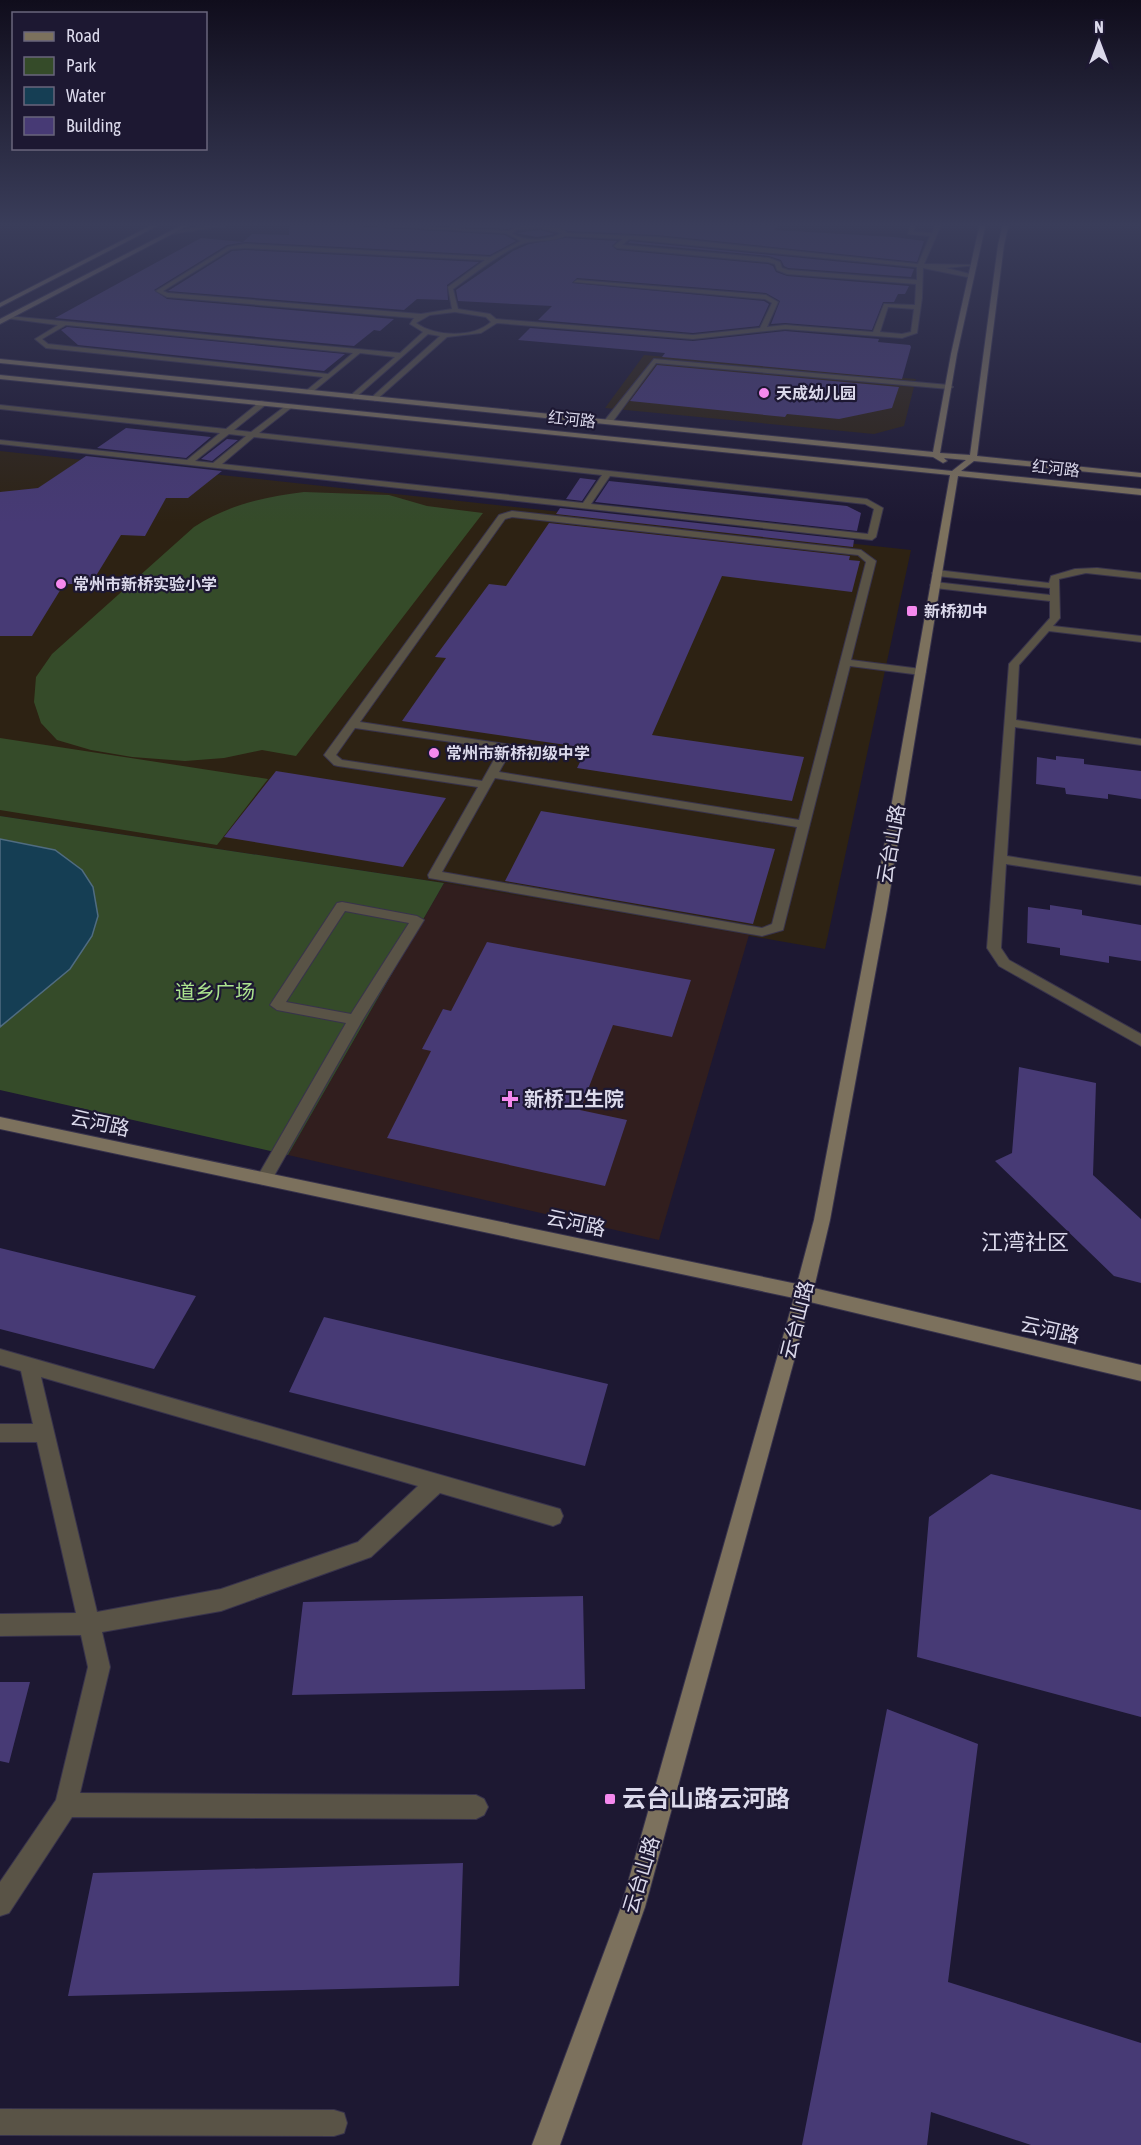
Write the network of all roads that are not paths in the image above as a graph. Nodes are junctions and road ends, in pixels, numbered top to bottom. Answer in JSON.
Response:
{"nodes":[{"id":1,"x":66,"y":323,"type":"edge"},
{"id":2,"x":67,"y":323,"type":"edge"},
{"id":3,"x":413,"y":323,"type":"edge"},
{"id":4,"x":493,"y":323,"type":"edge"},
{"id":5,"x":520,"y":323,"type":"edge"},
{"id":6,"x":765,"y":323,"type":"edge"},
{"id":7,"x":880,"y":323,"type":"edge"},
{"id":8,"x":916,"y":323,"type":"edge"},
{"id":9,"x":962,"y":323,"type":"edge"},
{"id":10,"x":991,"y":323,"type":"edge"},
{"id":11,"x":762,"y":330,"type":"junction"},
{"id":12,"x":427,"y":332,"type":"junction"},
{"id":13,"x":876,"y":334,"type":"junction"},
{"id":14,"x":445,"y":335,"type":"junction"},
{"id":15,"x":359,"y":351,"type":"junction"},
{"id":16,"x":401,"y":355,"type":"junction"},
{"id":17,"x":0,"y":361,"type":"edge"},
{"id":18,"x":330,"y":376,"type":"junction"},
{"id":19,"x":0,"y":377,"type":"edge"},
{"id":20,"x":949,"y":387,"type":"junction"},
{"id":21,"x":310,"y":392,"type":"junction"},
{"id":22,"x":354,"y":397,"type":"junction"},
{"id":23,"x":375,"y":399,"type":"junction"},
{"id":24,"x":264,"y":403,"type":"junction"},
{"id":25,"x":288,"y":406,"type":"junction"},
{"id":26,"x":0,"y":407,"type":"edge"},
{"id":27,"x":608,"y":422,"type":"junction"},
{"id":28,"x":227,"y":432,"type":"junction"},
{"id":29,"x":252,"y":435,"type":"junction"},
{"id":30,"x":0,"y":442,"type":"edge"},
{"id":31,"x":936,"y":455,"type":"junction"},
{"id":32,"x":973,"y":458,"type":"junction"},
{"id":33,"x":189,"y":462,"type":"junction"},
{"id":34,"x":215,"y":465,"type":"junction"},
{"id":35,"x":608,"y":473,"type":"junction"},
{"id":36,"x":954,"y":473,"type":"junction"},
{"id":37,"x":1141,"y":475,"type":"edge"},
{"id":38,"x":1141,"y":492,"type":"edge"},
{"id":39,"x":585,"y":506,"type":"junction"},
{"id":40,"x":1141,"y":576,"type":"edge"},
{"id":41,"x":936,"y":579,"type":"junction"},
{"id":42,"x":1054,"y":586,"type":"junction"},
{"id":43,"x":1055,"y":599,"type":"junction"},
{"id":44,"x":1047,"y":628,"type":"junction"},
{"id":45,"x":1141,"y":639,"type":"edge"},
{"id":46,"x":845,"y":662,"type":"junction"},
{"id":47,"x":921,"y":672,"type":"junction"},
{"id":48,"x":1010,"y":723,"type":"junction"},
{"id":49,"x":352,"y":724,"type":"junction"},
{"id":50,"x":1141,"y":741,"type":"edge"},
{"id":51,"x":492,"y":774,"type":"junction"},
{"id":52,"x":485,"y":785,"type":"junction"},
{"id":53,"x":804,"y":824,"type":"junction"},
{"id":54,"x":1000,"y":859,"type":"junction"},
{"id":55,"x":1141,"y":881,"type":"edge"},
{"id":56,"x":355,"y":1020,"type":"junction"},
{"id":57,"x":1141,"y":1041,"type":"edge"},
{"id":58,"x":0,"y":1123,"type":"edge"},
{"id":59,"x":264,"y":1179,"type":"junction"},
{"id":60,"x":804,"y":1293,"type":"junction"},
{"id":61,"x":0,"y":1357,"type":"edge"},
{"id":62,"x":30,"y":1366,"type":"junction"},
{"id":63,"x":1141,"y":1373,"type":"edge"},
{"id":64,"x":0,"y":1433,"type":"edge"},
{"id":65,"x":45,"y":1433,"type":"junction"},
{"id":66,"x":437,"y":1482,"type":"junction"},
{"id":67,"x":553,"y":1516,"type":"dead end"},
{"id":68,"x":89,"y":1624,"type":"junction"},
{"id":69,"x":0,"y":1625,"type":"edge"},
{"id":70,"x":66,"y":1805,"type":"junction"},
{"id":71,"x":476,"y":1807,"type":"dead end"},
{"id":72,"x":2,"y":1897,"type":"edge"},
{"id":73,"x":0,"y":2122,"type":"edge"},
{"id":74,"x":334,"y":2123,"type":"dead end"},
{"id":75,"x":546,"y":2145,"type":"edge"}],
"edges":[{"from":1,"to":18,"type":"lane"},
{"from":2,"to":15,"type":"lane"},
{"from":3,"to":12,"type":"lane"},
{"from":4,"to":14,"type":"lane"},
{"from":5,"to":11,"type":"lane"},
{"from":6,"to":11,"type":"lane"},
{"from":7,"to":13,"type":"lane"},
{"from":8,"to":13,"type":"lane"},
{"from":9,"to":20,"type":"street"},
{"from":10,"to":32,"type":"street"},
{"from":11,"to":13,"type":"lane"},
{"from":12,"to":14,"type":"lane"},
{"from":12,"to":16,"type":"lane"},
{"from":14,"to":23,"type":"lane"},
{"from":15,"to":16,"type":"lane"},
{"from":15,"to":18,"type":"lane"},
{"from":16,"to":22,"type":"lane"},
{"from":17,"to":21,"type":"street","name":"红河路"},
{"from":18,"to":21,"type":"lane"},
{"from":19,"to":24,"type":"street","name":"红河路"},
{"from":20,"to":27,"type":"lane"},
{"from":20,"to":31,"type":"street"},
{"from":21,"to":22,"type":"street","name":"红河路"},
{"from":22,"to":23,"type":"street","name":"红河路"},
{"from":23,"to":27,"type":"street","name":"红河路"},
{"from":24,"to":25,"type":"street","name":"红河路"},
{"from":24,"to":28,"type":"lane"},
{"from":25,"to":29,"type":"lane"},
{"from":25,"to":36,"type":"street","name":"红河路"},
{"from":26,"to":28,"type":"lane"},
{"from":27,"to":31,"type":"street","name":"红河路"},
{"from":28,"to":29,"type":"lane"},
{"from":28,"to":33,"type":"lane"},
{"from":29,"to":34,"type":"lane"},
{"from":29,"to":35,"type":"lane"},
{"from":30,"to":33,"type":"lane"},
{"from":31,"to":32,"type":"street","name":"红河路"},
{"from":31,"to":36,"type":"street"},
{"from":32,"to":36,"type":"street"},
{"from":32,"to":37,"type":"street","name":"红河路"},
{"from":33,"to":34,"type":"lane"},
{"from":34,"to":39,"type":"lane"},
{"from":35,"to":39,"type":"lane"},
{"from":35,"to":39,"type":"lane"},
{"from":36,"to":38,"type":"street","name":"红河路"},
{"from":36,"to":41,"type":"street","name":"云台山路"},
{"from":40,"to":42,"type":"lane"},
{"from":41,"to":42,"type":"lane"},
{"from":41,"to":43,"type":"lane"},
{"from":41,"to":47,"type":"street","name":"云台山路"},
{"from":42,"to":43,"type":"lane"},
{"from":43,"to":44,"type":"lane"},
{"from":44,"to":45,"type":"lane"},
{"from":44,"to":48,"type":"lane"},
{"from":46,"to":47,"type":"lane"},
{"from":46,"to":49,"type":"lane"},
{"from":46,"to":53,"type":"lane"},
{"from":47,"to":60,"type":"street","name":"云台山路"},
{"from":48,"to":50,"type":"lane"},
{"from":48,"to":54,"type":"lane"},
{"from":49,"to":51,"type":"lane"},
{"from":49,"to":52,"type":"lane"},
{"from":51,"to":52,"type":"lane"},
{"from":51,"to":53,"type":"lane"},
{"from":52,"to":53,"type":"lane"},
{"from":54,"to":55,"type":"lane"},
{"from":54,"to":57,"type":"lane"},
{"from":56,"to":56,"type":"lane"},
{"from":56,"to":59,"type":"lane"},
{"from":58,"to":59,"type":"street","name":"云河路"},
{"from":59,"to":60,"type":"street","name":"云河路"},
{"from":60,"to":63,"type":"street","name":"云河路"},
{"from":60,"to":75,"type":"street","name":"云台山路"},
{"from":61,"to":62,"type":"lane"},
{"from":62,"to":65,"type":"lane"},
{"from":62,"to":66,"type":"lane"},
{"from":64,"to":65,"type":"lane"},
{"from":65,"to":68,"type":"lane"},
{"from":66,"to":67,"type":"lane"},
{"from":66,"to":68,"type":"lane"},
{"from":68,"to":69,"type":"lane"},
{"from":68,"to":70,"type":"lane"},
{"from":70,"to":71,"type":"lane"},
{"from":70,"to":72,"type":"lane"},
{"from":73,"to":74,"type":"lane"}]}
